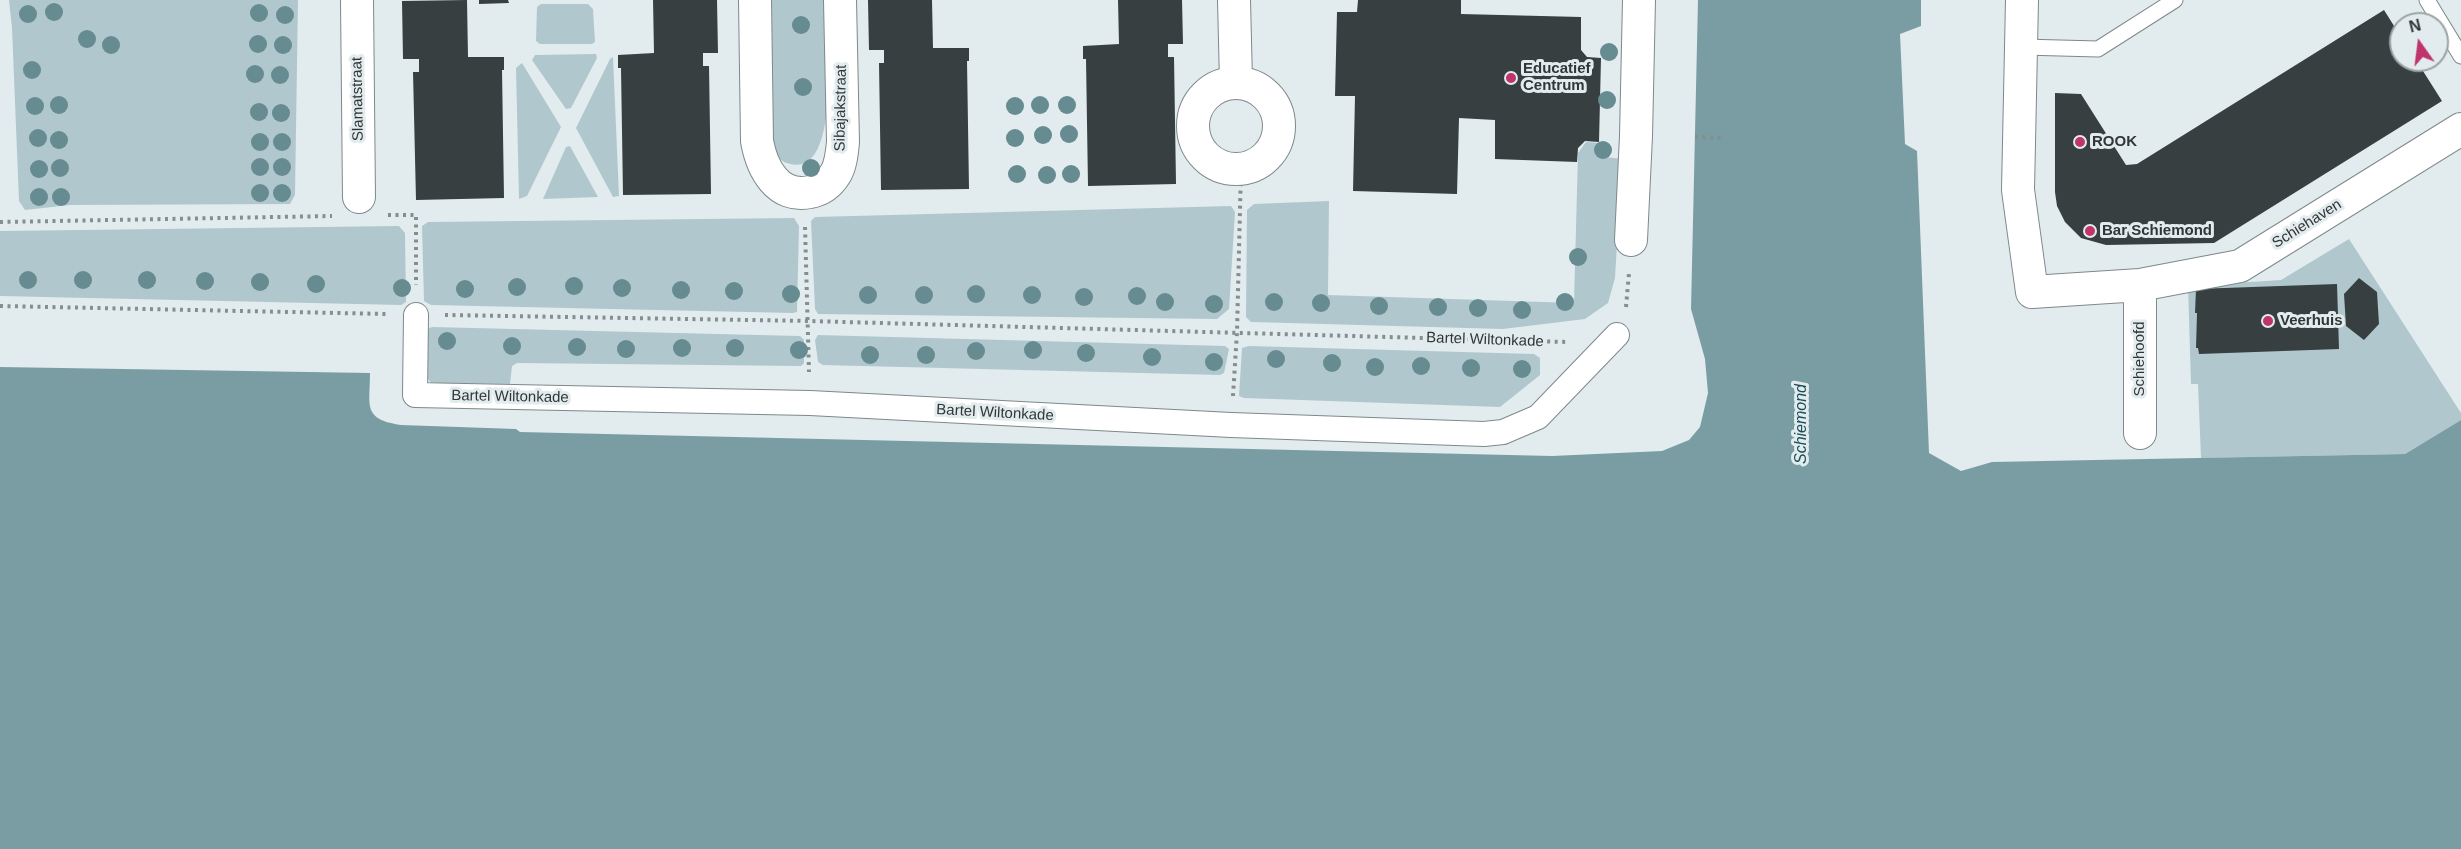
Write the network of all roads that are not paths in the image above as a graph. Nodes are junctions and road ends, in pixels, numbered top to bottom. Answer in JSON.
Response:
{"nodes":[{"id":1,"x":357,"y":0,"type":"edge"},
{"id":2,"x":755,"y":0,"type":"edge"},
{"id":3,"x":840,"y":0,"type":"edge"},
{"id":4,"x":1234,"y":0,"type":"edge"},
{"id":5,"x":1639,"y":0,"type":"edge"},
{"id":6,"x":2022,"y":0,"type":"edge"},
{"id":7,"x":2175,"y":0,"type":"edge"},
{"id":8,"x":2427,"y":0,"type":"edge"},
{"id":9,"x":2022,"y":47,"type":"junction"},
{"id":10,"x":2461,"y":56,"type":"edge"},
{"id":11,"x":1236,"y":82,"type":"junction"},
{"id":12,"x":2461,"y":129,"type":"edge"},
{"id":13,"x":359,"y":206,"type":"road end"},
{"id":14,"x":1631,"y":240,"type":"road end"},
{"id":15,"x":2140,"y":285,"type":"junction"},
{"id":16,"x":416,"y":315,"type":"road end"},
{"id":17,"x":1617,"y":334,"type":"road end"},
{"id":18,"x":2140,"y":433,"type":"dead end"}],
"edges":[{"from":1,"to":13,"type":"street","name":"Slamatstraat"},
{"from":2,"to":3,"type":"street","name":"Sibajakstraat"},
{"from":4,"to":11,"type":"street"},
{"from":5,"to":14,"type":"street"},
{"from":6,"to":9,"type":"street"},
{"from":7,"to":9,"type":"lane"},
{"from":8,"to":10,"type":"lane"},
{"from":9,"to":15,"type":"street"},
{"from":11,"to":11,"type":"street"},
{"from":12,"to":15,"type":"street","name":"Schiehaven"},
{"from":15,"to":18,"type":"street","name":"Schiehoofd"},
{"from":16,"to":17,"type":"street","name":"Bartel Wiltonkade"}]}
